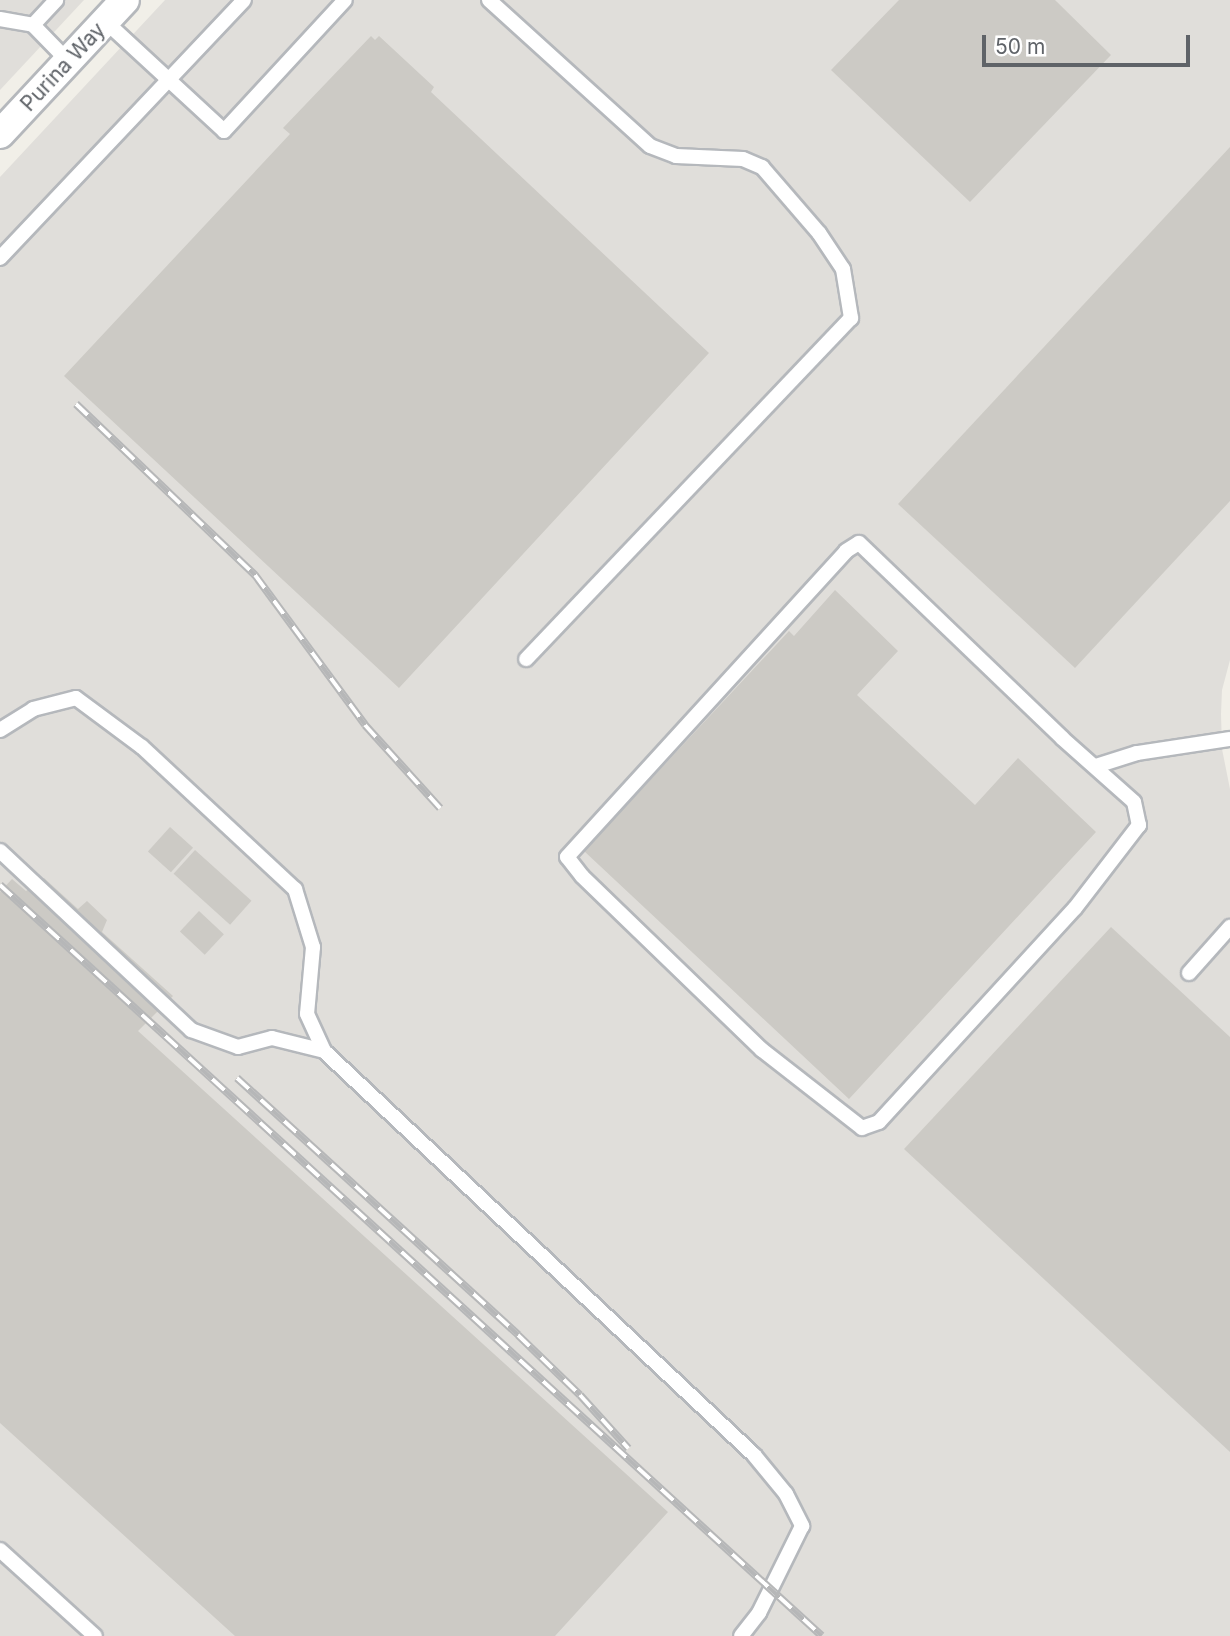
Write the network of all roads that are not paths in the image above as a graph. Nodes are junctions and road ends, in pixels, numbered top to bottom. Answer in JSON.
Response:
{"nodes":[{"id":1,"x":56,"y":0,"type":"edge"},
{"id":2,"x":125,"y":0,"type":"edge"},
{"id":3,"x":244,"y":0,"type":"edge"},
{"id":4,"x":345,"y":0,"type":"edge"},
{"id":5,"x":489,"y":0,"type":"edge"},
{"id":6,"x":0,"y":19,"type":"edge"},
{"id":7,"x":105,"y":21,"type":"junction"},
{"id":8,"x":33,"y":25,"type":"junction"},
{"id":9,"x":68,"y":61,"type":"junction"},
{"id":10,"x":168,"y":80,"type":"junction"},
{"id":11,"x":0,"y":134,"type":"edge"},
{"id":12,"x":0,"y":258,"type":"edge"},
{"id":13,"x":526,"y":659,"type":"dead end"},
{"id":14,"x":0,"y":730,"type":"edge"},
{"id":15,"x":1230,"y":739,"type":"edge"},
{"id":16,"x":1096,"y":766,"type":"junction"},
{"id":17,"x":0,"y":851,"type":"edge"},
{"id":18,"x":1230,"y":928,"type":"edge"},
{"id":19,"x":1189,"y":974,"type":"dead end"},
{"id":20,"x":324,"y":1051,"type":"junction"},
{"id":21,"x":0,"y":1550,"type":"edge"},
{"id":22,"x":95,"y":1636,"type":"edge"},
{"id":23,"x":741,"y":1636,"type":"edge"}],
"edges":[{"from":1,"to":8,"type":"lane"},
{"from":2,"to":7,"type":"street","name":"Purina Way"},
{"from":3,"to":10,"type":"lane"},
{"from":4,"to":10,"type":"lane"},
{"from":5,"to":13,"type":"lane"},
{"from":6,"to":8,"type":"lane"},
{"from":7,"to":9,"type":"street","name":"Purina Way"},
{"from":7,"to":10,"type":"lane"},
{"from":8,"to":9,"type":"lane"},
{"from":9,"to":11,"type":"street","name":"Purina Way"},
{"from":10,"to":12,"type":"lane"},
{"from":14,"to":20,"type":"lane"},
{"from":15,"to":16,"type":"lane"},
{"from":16,"to":16,"type":"lane"},
{"from":17,"to":20,"type":"lane"},
{"from":18,"to":19,"type":"lane"},
{"from":20,"to":23,"type":"lane"},
{"from":21,"to":22,"type":"lane"}]}
